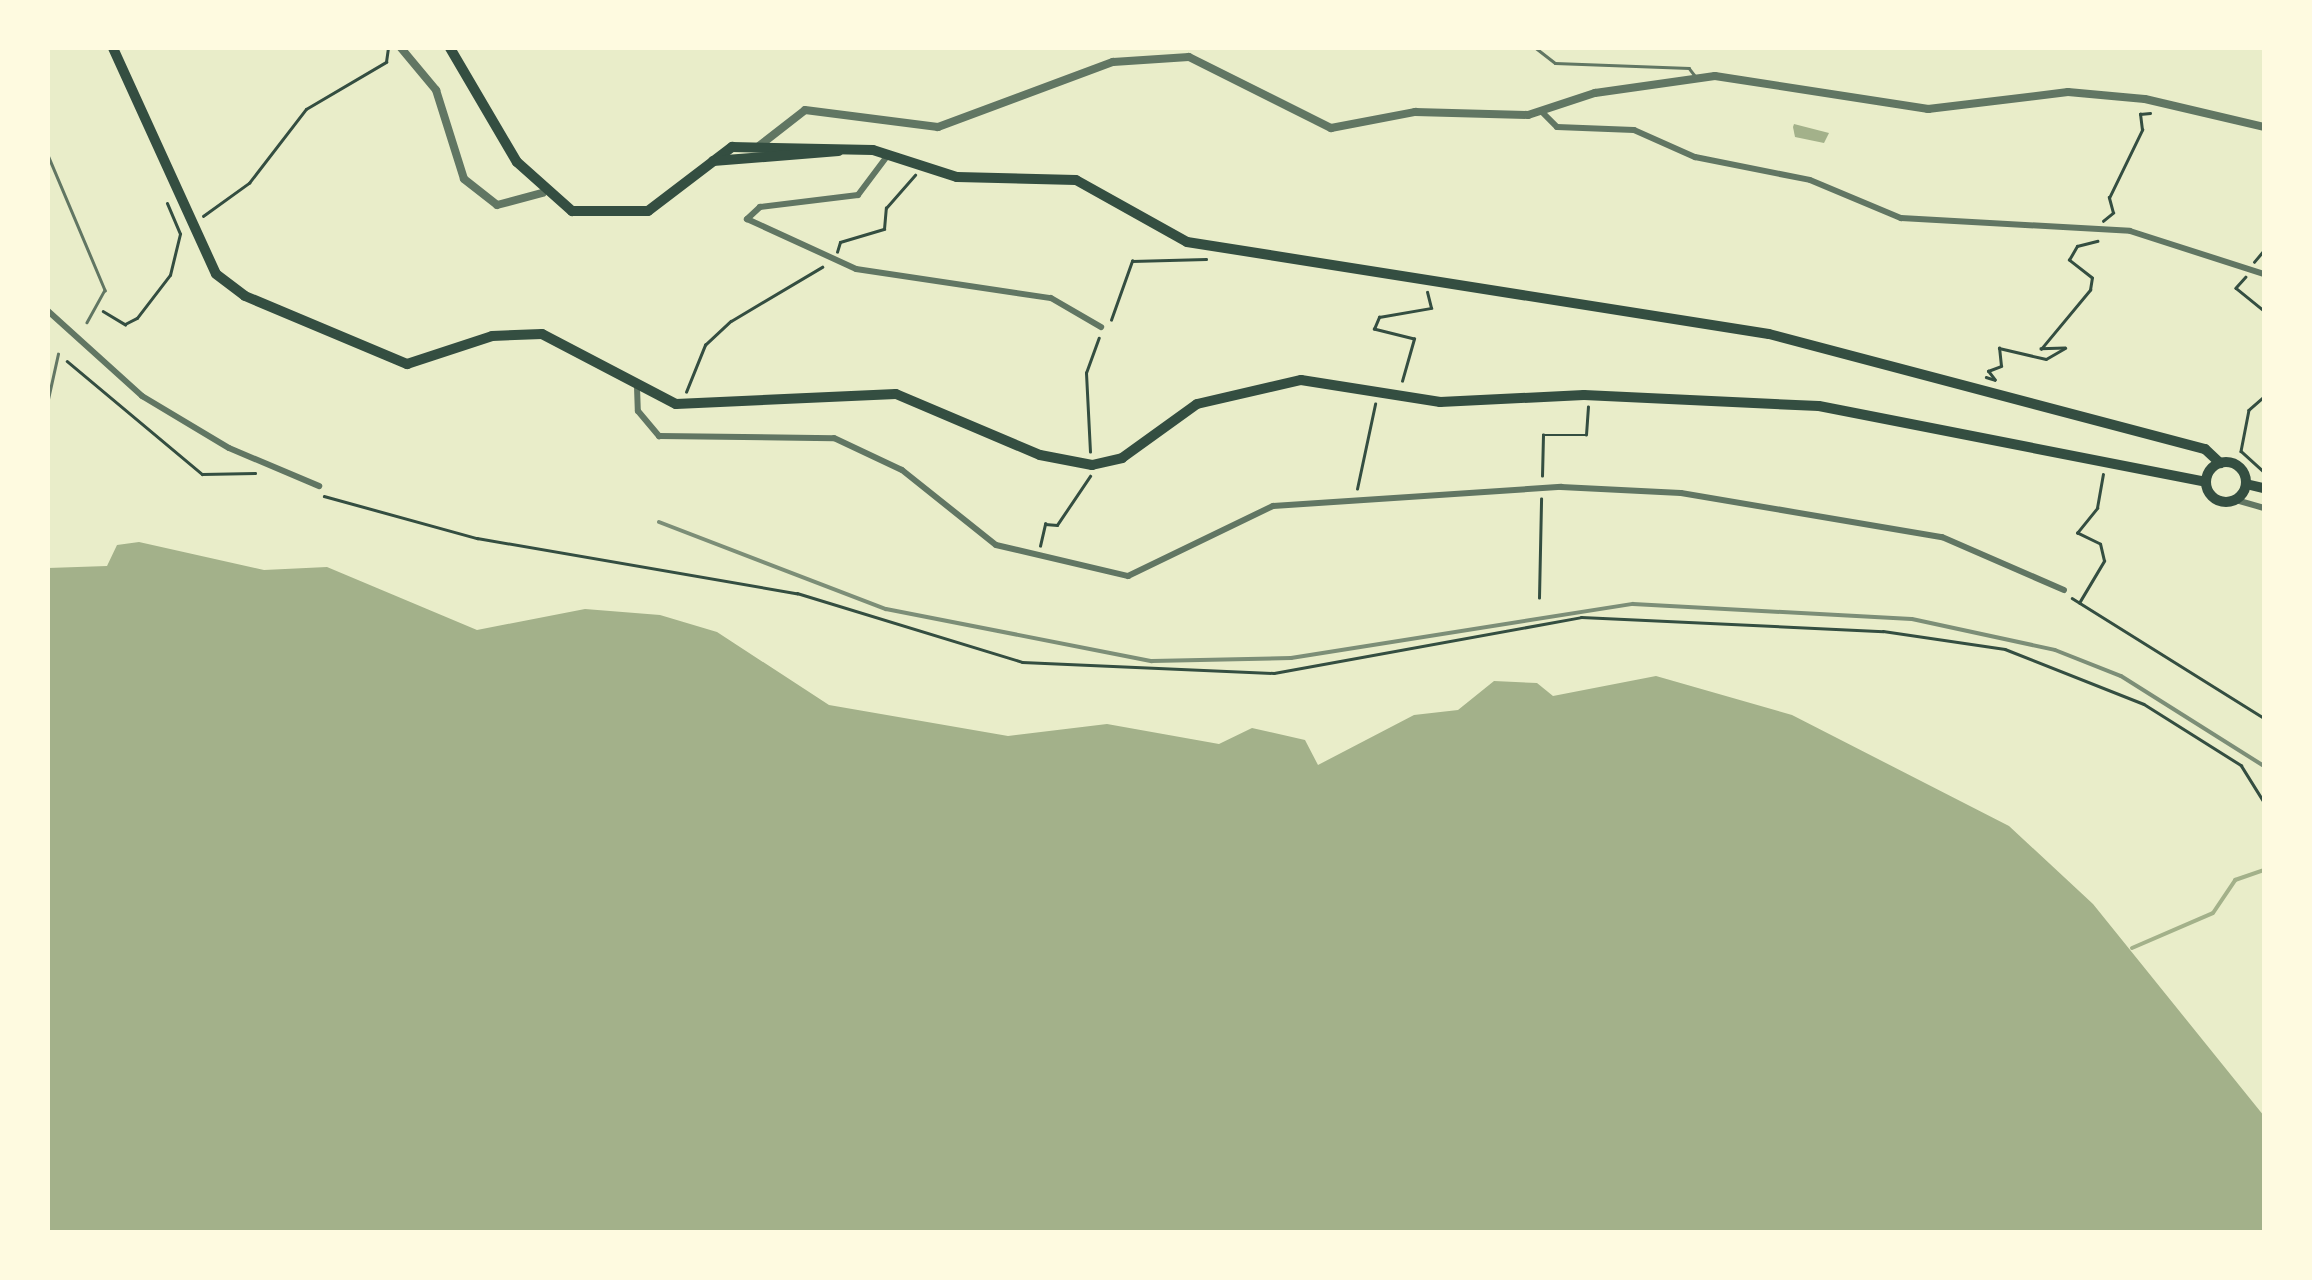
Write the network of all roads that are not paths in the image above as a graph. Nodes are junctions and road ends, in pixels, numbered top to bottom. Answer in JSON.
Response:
{"nodes":[{"id":1,"x":113,"y":48,"type":"edge"},
{"id":2,"x":402,"y":48,"type":"edge"},
{"id":3,"x":450,"y":48,"type":"edge"},
{"id":4,"x":1536,"y":48,"type":"edge"},
{"id":5,"x":1696,"y":78,"type":"junction"},
{"id":6,"x":1542,"y":112,"type":"junction"},
{"id":7,"x":778,"y":126,"type":"junction"},
{"id":8,"x":2264,"y":127,"type":"edge"},
{"id":9,"x":766,"y":149,"type":"junction"},
{"id":10,"x":842,"y":150,"type":"junction"},
{"id":11,"x":888,"y":154,"type":"junction"},
{"id":12,"x":48,"y":155,"type":"edge"},
{"id":13,"x":752,"y":158,"type":"junction"},
{"id":14,"x":712,"y":161,"type":"junction"},
{"id":15,"x":778,"y":162,"type":"junction"},
{"id":16,"x":542,"y":193,"type":"junction"},
{"id":17,"x":2264,"y":274,"type":"edge"},
{"id":18,"x":48,"y":311,"type":"edge"},
{"id":19,"x":87,"y":322,"type":"dead end"},
{"id":20,"x":1101,"y":327,"type":"road end"},
{"id":21,"x":58,"y":354,"type":"dead end"},
{"id":22,"x":638,"y":387,"type":"junction"},
{"id":23,"x":48,"y":399,"type":"edge"},
{"id":24,"x":2220,"y":463,"type":"junction"},
{"id":25,"x":2205,"y":482,"type":"junction"},
{"id":26,"x":2246,"y":484,"type":"junction"},
{"id":27,"x":320,"y":486,"type":"dead end"},
{"id":28,"x":2264,"y":488,"type":"edge"},
{"id":29,"x":2236,"y":500,"type":"junction"},
{"id":30,"x":2264,"y":508,"type":"edge"},
{"id":31,"x":2064,"y":590,"type":"road end"}],
"edges":[{"from":1,"to":22,"type":"main road"},
{"from":2,"to":16,"type":"street"},
{"from":3,"to":16,"type":"main road"},
{"from":4,"to":5,"type":"lane"},
{"from":5,"to":6,"type":"street"},
{"from":5,"to":8,"type":"street"},
{"from":6,"to":7,"type":"street"},
{"from":6,"to":17,"type":"street"},
{"from":7,"to":9,"type":"street"},
{"from":7,"to":9,"type":"street"},
{"from":9,"to":10,"type":"main road"},
{"from":9,"to":13,"type":"street"},
{"from":9,"to":14,"type":"main road"},
{"from":9,"to":15,"type":"main road"},
{"from":10,"to":11,"type":"main road"},
{"from":10,"to":15,"type":"main road"},
{"from":11,"to":20,"type":"street"},
{"from":11,"to":24,"type":"main road"},
{"from":12,"to":19,"type":"lane"},
{"from":13,"to":14,"type":"main road"},
{"from":13,"to":15,"type":"main road"},
{"from":14,"to":16,"type":"main road"},
{"from":18,"to":27,"type":"street"},
{"from":21,"to":23,"type":"lane"},
{"from":22,"to":25,"type":"main road"},
{"from":22,"to":31,"type":"street"},
{"from":24,"to":25,"type":"main road"},
{"from":24,"to":26,"type":"main road"},
{"from":25,"to":29,"type":"main road"},
{"from":26,"to":28,"type":"main road"},
{"from":26,"to":29,"type":"main road"},
{"from":29,"to":30,"type":"street"}]}
